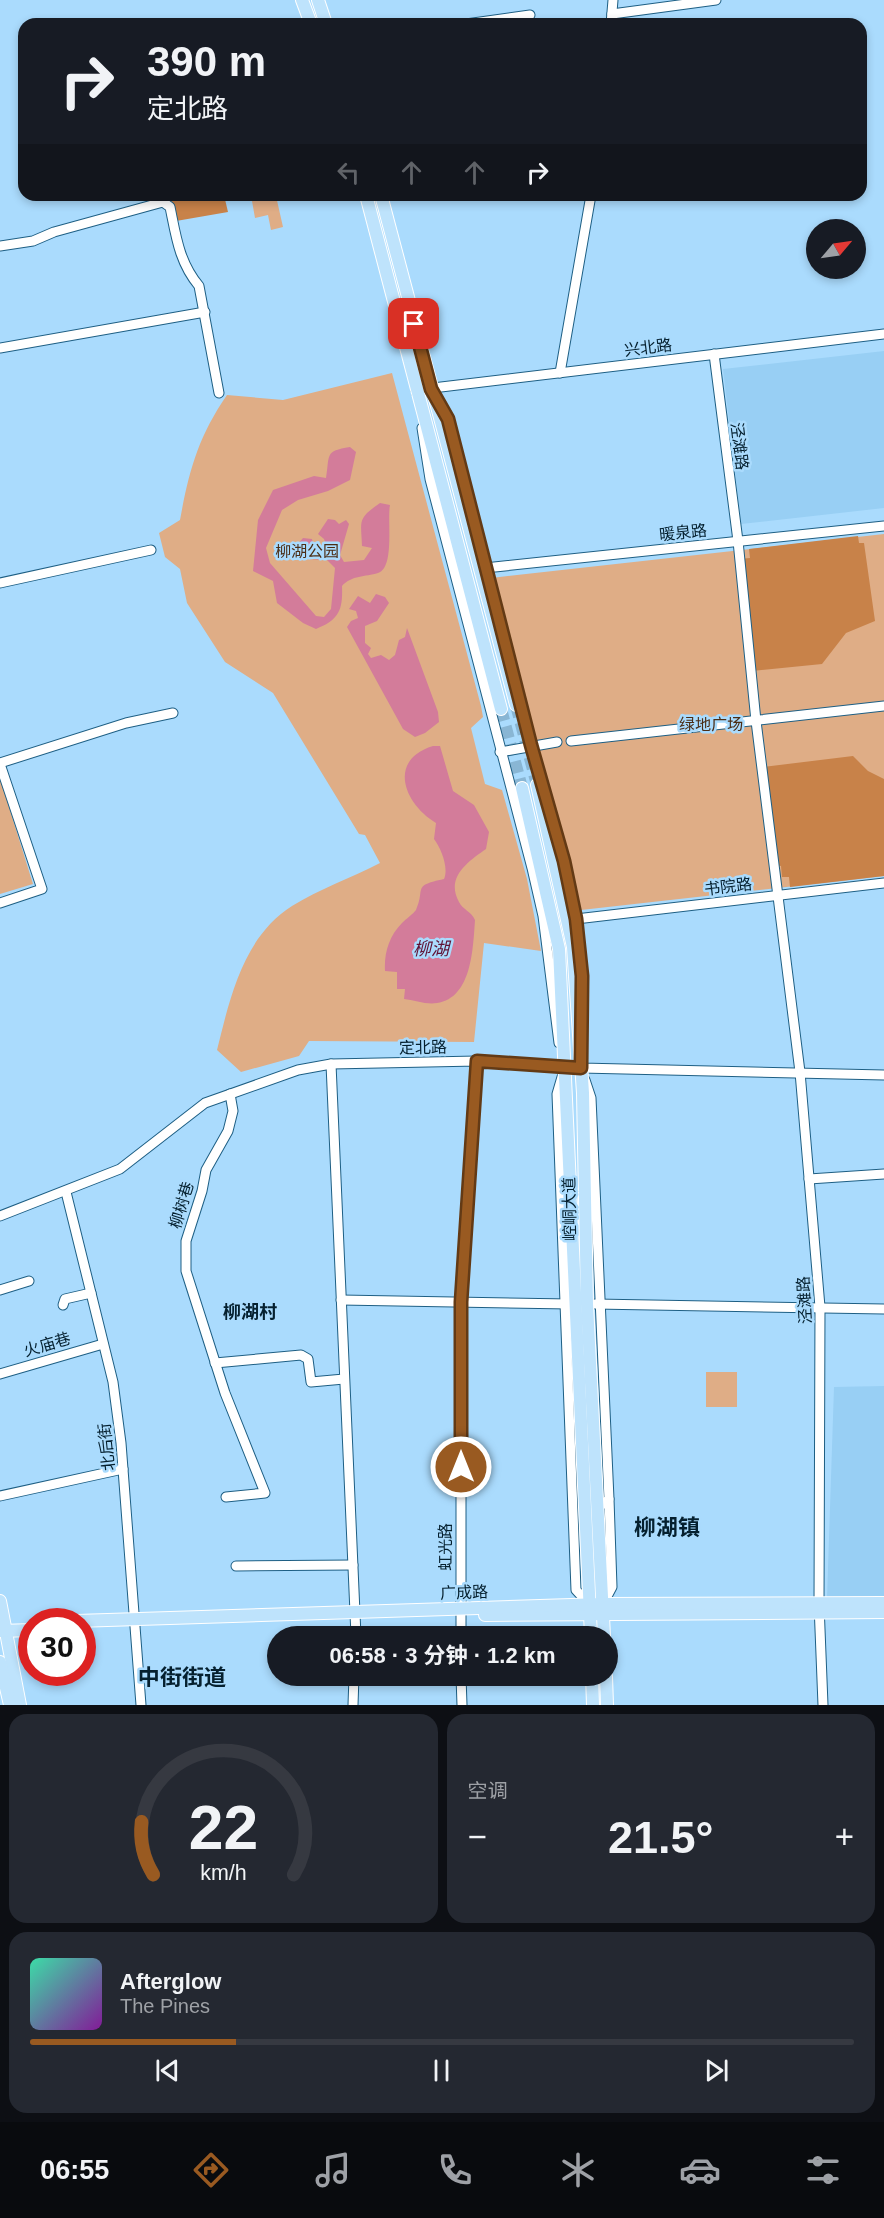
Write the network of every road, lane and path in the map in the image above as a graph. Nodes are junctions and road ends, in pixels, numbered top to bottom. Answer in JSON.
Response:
{"nodes":[{"id":1,"x":302,"y":0,"type":"edge"},
{"id":2,"x":318,"y":0,"type":"edge"},
{"id":3,"x":613,"y":0,"type":"edge"},
{"id":4,"x":716,"y":0,"type":"edge"},
{"id":5,"x":530,"y":15,"type":"dead end"},
{"id":6,"x":309,"y":18,"type":"edge"},
{"id":7,"x":324,"y":18,"type":"edge"},
{"id":8,"x":509,"y":18,"type":"edge"},
{"id":9,"x":611,"y":18,"type":"edge"},
{"id":10,"x":617,"y":18,"type":"edge"},
{"id":11,"x":368,"y":201,"type":"edge"},
{"id":12,"x":383,"y":201,"type":"edge"},
{"id":13,"x":590,"y":201,"type":"edge"},
{"id":14,"x":0,"y":246,"type":"edge"},
{"id":15,"x":205,"y":312,"type":"junction"},
{"id":16,"x":884,"y":334,"type":"edge"},
{"id":17,"x":0,"y":348,"type":"edge"},
{"id":18,"x":714,"y":354,"type":"junction"},
{"id":19,"x":560,"y":373,"type":"junction"},
{"id":20,"x":431,"y":389,"type":"junction"},
{"id":21,"x":416,"y":390,"type":"junction"},
{"id":22,"x":219,"y":393,"type":"dead end"},
{"id":23,"x":884,"y":526,"type":"edge"},
{"id":24,"x":738,"y":542,"type":"junction"},
{"id":25,"x":151,"y":550,"type":"dead end"},
{"id":26,"x":485,"y":568,"type":"junction"},
{"id":27,"x":0,"y":583,"type":"edge"},
{"id":28,"x":516,"y":705,"type":"tunnel mouth"},
{"id":29,"x":884,"y":706,"type":"edge"},
{"id":30,"x":501,"y":709,"type":"tunnel mouth"},
{"id":31,"x":173,"y":713,"type":"dead end"},
{"id":32,"x":756,"y":721,"type":"junction"},
{"id":33,"x":571,"y":741,"type":"dead end"},
{"id":34,"x":557,"y":742,"type":"dead end"},
{"id":35,"x":531,"y":745,"type":"junction"},
{"id":36,"x":500,"y":752,"type":"junction"},
{"id":37,"x":0,"y":763,"type":"edge"},
{"id":38,"x":537,"y":785,"type":"tunnel mouth"},
{"id":39,"x":522,"y":788,"type":"tunnel mouth"},
{"id":40,"x":884,"y":883,"type":"edge"},
{"id":41,"x":780,"y":895,"type":"junction"},
{"id":42,"x":0,"y":903,"type":"edge"},
{"id":43,"x":576,"y":919,"type":"junction"},
{"id":44,"x":477,"y":1061,"type":"junction"},
{"id":45,"x":331,"y":1064,"type":"junction"},
{"id":46,"x":565,"y":1067,"type":"junction"},
{"id":47,"x":581,"y":1068,"type":"junction"},
{"id":48,"x":800,"y":1072,"type":"junction"},
{"id":49,"x":884,"y":1075,"type":"edge"},
{"id":50,"x":230,"y":1094,"type":"junction"},
{"id":51,"x":884,"y":1174,"type":"edge"},
{"id":52,"x":809,"y":1179,"type":"junction"},
{"id":53,"x":66,"y":1192,"type":"junction"},
{"id":54,"x":0,"y":1214,"type":"edge"},
{"id":55,"x":29,"y":1281,"type":"dead end"},
{"id":56,"x":0,"y":1290,"type":"edge"},
{"id":57,"x":91,"y":1293,"type":"junction"},
{"id":58,"x":341,"y":1300,"type":"junction"},
{"id":59,"x":461,"y":1302,"type":"junction"},
{"id":60,"x":576,"y":1304,"type":"junction"},
{"id":61,"x":602,"y":1304,"type":"junction"},
{"id":62,"x":63,"y":1305,"type":"dead end"},
{"id":63,"x":820,"y":1307,"type":"junction"},
{"id":64,"x":884,"y":1309,"type":"edge"},
{"id":65,"x":103,"y":1344,"type":"junction"},
{"id":66,"x":215,"y":1363,"type":"junction"},
{"id":67,"x":0,"y":1374,"type":"edge"},
{"id":68,"x":345,"y":1379,"type":"junction"},
{"id":69,"x":123,"y":1469,"type":"junction"},
{"id":70,"x":0,"y":1496,"type":"edge"},
{"id":71,"x":226,"y":1497,"type":"dead end"},
{"id":72,"x":609,"y":1498,"type":"junction"},
{"id":73,"x":598,"y":1508,"type":"junction"},
{"id":74,"x":353,"y":1565,"type":"junction"},
{"id":75,"x":236,"y":1566,"type":"dead end"},
{"id":76,"x":0,"y":1601,"type":"edge"},
{"id":77,"x":884,"y":1603,"type":"edge"},
{"id":78,"x":603,"y":1609,"type":"junction"},
{"id":79,"x":819,"y":1609,"type":"junction"},
{"id":80,"x":590,"y":1610,"type":"junction"},
{"id":81,"x":460,"y":1612,"type":"junction"},
{"id":82,"x":884,"y":1612,"type":"edge"},
{"id":83,"x":355,"y":1616,"type":"junction"},
{"id":84,"x":96,"y":1623,"type":"edge"},
{"id":85,"x":134,"y":1623,"type":"junction"},
{"id":86,"x":18,"y":1624,"type":"edge"},
{"id":87,"x":356,"y":1626,"type":"edge"},
{"id":88,"x":461,"y":1626,"type":"edge"},
{"id":89,"x":591,"y":1626,"type":"edge"},
{"id":90,"x":604,"y":1626,"type":"edge"},
{"id":91,"x":3,"y":1627,"type":"edge"},
{"id":92,"x":96,"y":1627,"type":"edge"},
{"id":93,"x":18,"y":1629,"type":"edge"},
{"id":94,"x":0,"y":1662,"type":"edge"},
{"id":95,"x":354,"y":1686,"type":"edge"},
{"id":96,"x":461,"y":1686,"type":"edge"},
{"id":97,"x":592,"y":1686,"type":"edge"},
{"id":98,"x":606,"y":1686,"type":"edge"},
{"id":99,"x":10,"y":1705,"type":"edge"},
{"id":100,"x":20,"y":1705,"type":"edge"},
{"id":101,"x":141,"y":1705,"type":"edge"},
{"id":102,"x":353,"y":1705,"type":"edge"},
{"id":103,"x":462,"y":1705,"type":"edge"},
{"id":104,"x":593,"y":1705,"type":"edge"},
{"id":105,"x":607,"y":1705,"type":"edge"},
{"id":106,"x":823,"y":1705,"type":"edge"}],
"edges":[{"from":1,"to":6,"type":"main road"},
{"from":2,"to":7,"type":"main road"},
{"from":3,"to":9,"type":"street"},
{"from":4,"to":10,"type":"street"},
{"from":5,"to":8,"type":"street"},
{"from":11,"to":21,"type":"main road"},
{"from":12,"to":20,"type":"main road"},
{"from":13,"to":19,"type":"street"},
{"from":14,"to":15,"type":"street"},
{"from":15,"to":17,"type":"street"},
{"from":15,"to":22,"type":"street"},
{"from":16,"to":18,"type":"street","name":"兴北路"},
{"from":18,"to":19,"type":"street","name":"兴北路"},
{"from":18,"to":24,"type":"street","name":"泾滩路"},
{"from":19,"to":20,"type":"street","name":"兴北路"},
{"from":20,"to":21,"type":"street","name":"兴北路"},
{"from":20,"to":26,"type":"street"},
{"from":20,"to":28,"type":"main road"},
{"from":21,"to":30,"type":"main road"},
{"from":21,"to":36,"type":"street"},
{"from":23,"to":24,"type":"street","name":"暖泉路"},
{"from":24,"to":26,"type":"street","name":"暖泉路"},
{"from":24,"to":32,"type":"street","name":"泾滩路"},
{"from":25,"to":27,"type":"street"},
{"from":26,"to":35,"type":"street"},
{"from":29,"to":32,"type":"street"},
{"from":31,"to":37,"type":"street"},
{"from":32,"to":33,"type":"street"},
{"from":32,"to":41,"type":"street","name":"泾滩路"},
{"from":34,"to":35,"type":"street"},
{"from":35,"to":36,"type":"street"},
{"from":35,"to":43,"type":"street"},
{"from":36,"to":46,"type":"street"},
{"from":37,"to":42,"type":"street"},
{"from":38,"to":47,"type":"main road","name":"崆峒大道"},
{"from":39,"to":46,"type":"main road","name":"崆峒大道"},
{"from":40,"to":41,"type":"street","name":"书院路"},
{"from":41,"to":43,"type":"street","name":"书院路"},
{"from":41,"to":48,"type":"street","name":"泾滩路"},
{"from":43,"to":47,"type":"street"},
{"from":44,"to":45,"type":"street","name":"定北路"},
{"from":44,"to":46,"type":"street","name":"定北路"},
{"from":44,"to":59,"type":"street","name":"虹光路"},
{"from":45,"to":50,"type":"street","name":"定北路"},
{"from":45,"to":58,"type":"street"},
{"from":46,"to":47,"type":"street","name":"定北路"},
{"from":46,"to":60,"type":"main road","name":"崆峒大道"},
{"from":47,"to":48,"type":"street","name":"定北路"},
{"from":47,"to":60,"type":"main road","name":"崆峒大道"},
{"from":47,"to":61,"type":"street"},
{"from":48,"to":49,"type":"street","name":"定北路"},
{"from":48,"to":52,"type":"street","name":"泾滩路"},
{"from":50,"to":53,"type":"street","name":"定北路"},
{"from":50,"to":66,"type":"street","name":"柳树巷"},
{"from":51,"to":52,"type":"street"},
{"from":52,"to":63,"type":"street","name":"泾滩路"},
{"from":53,"to":54,"type":"street","name":"定北路"},
{"from":53,"to":57,"type":"street","name":"北后街"},
{"from":55,"to":56,"type":"street"},
{"from":57,"to":62,"type":"street"},
{"from":57,"to":65,"type":"street","name":"北后街"},
{"from":58,"to":59,"type":"street"},
{"from":58,"to":68,"type":"street"},
{"from":59,"to":60,"type":"street"},
{"from":59,"to":81,"type":"street","name":"虹光路"},
{"from":60,"to":61,"type":"street"},
{"from":60,"to":73,"type":"main road","name":"崆峒大道"},
{"from":60,"to":80,"type":"main road","name":"崆峒大道"},
{"from":61,"to":63,"type":"street"},
{"from":61,"to":72,"type":"street"},
{"from":63,"to":64,"type":"street"},
{"from":63,"to":79,"type":"street","name":"泾滩路"},
{"from":65,"to":67,"type":"street","name":"火庙巷"},
{"from":65,"to":69,"type":"street","name":"北后街"},
{"from":66,"to":68,"type":"street"},
{"from":66,"to":71,"type":"street","name":"柳树巷"},
{"from":68,"to":74,"type":"street"},
{"from":69,"to":70,"type":"street"},
{"from":69,"to":85,"type":"street","name":"北后街"},
{"from":72,"to":73,"type":"street"},
{"from":72,"to":78,"type":"street"},
{"from":73,"to":78,"type":"main road","name":"崆峒大道"},
{"from":74,"to":75,"type":"street"},
{"from":74,"to":83,"type":"street"},
{"from":76,"to":91,"type":"main road"},
{"from":77,"to":79,"type":"main road","name":"广成路"},
{"from":78,"to":79,"type":"main road","name":"广成路"},
{"from":78,"to":80,"type":"main road","name":"广成路"},
{"from":78,"to":90,"type":"main road","name":"崆峒大道"},
{"from":79,"to":82,"type":"main road","name":"广成路"},
{"from":79,"to":106,"type":"street","name":"泾滩路"},
{"from":80,"to":81,"type":"main road","name":"广成路"},
{"from":80,"to":89,"type":"main road","name":"崆峒大道"},
{"from":81,"to":83,"type":"main road","name":"广成路"},
{"from":81,"to":88,"type":"street","name":"虹光路"},
{"from":83,"to":85,"type":"main road","name":"广成路"},
{"from":83,"to":87,"type":"street"},
{"from":84,"to":85,"type":"main road","name":"广成路"},
{"from":85,"to":92,"type":"main road","name":"广成路"},
{"from":85,"to":101,"type":"street","name":"北后街"},
{"from":86,"to":91,"type":"main road"},
{"from":91,"to":93,"type":"main road"},
{"from":91,"to":100,"type":"main road"},
{"from":94,"to":99,"type":"main road"},
{"from":95,"to":102,"type":"street"},
{"from":96,"to":103,"type":"street"},
{"from":97,"to":104,"type":"main road"},
{"from":98,"to":105,"type":"main road"}]}
